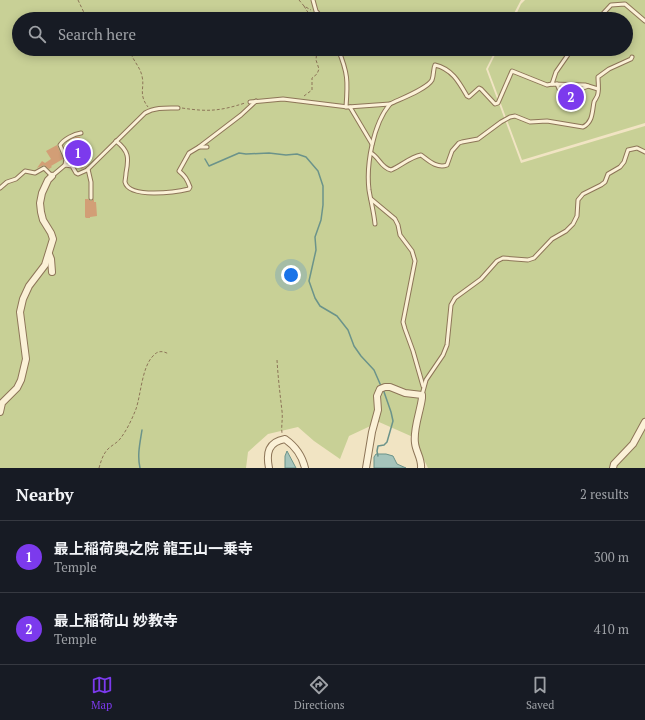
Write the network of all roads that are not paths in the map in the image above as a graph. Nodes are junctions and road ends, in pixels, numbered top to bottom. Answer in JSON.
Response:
{"nodes":[{"id":1,"x":313,"y":0,"type":"edge"},
{"id":2,"x":317,"y":12,"type":"edge"},
{"id":3,"x":604,"y":12,"type":"edge"},
{"id":4,"x":645,"y":21,"type":"edge"},
{"id":5,"x":341,"y":56,"type":"edge"},
{"id":6,"x":567,"y":56,"type":"edge"},
{"id":7,"x":632,"y":57,"type":"dead end"},
{"id":8,"x":552,"y":84,"type":"junction"},
{"id":9,"x":557,"y":84,"type":"junction"},
{"id":10,"x":588,"y":86,"type":"junction"},
{"id":11,"x":598,"y":89,"type":"junction"},
{"id":12,"x":256,"y":101,"type":"junction"},
{"id":13,"x":250,"y":102,"type":"road end"},
{"id":14,"x":390,"y":104,"type":"junction"},
{"id":15,"x":348,"y":107,"type":"junction"},
{"id":16,"x":178,"y":108,"type":"road end"},
{"id":17,"x":81,"y":133,"type":"dead end"},
{"id":18,"x":116,"y":140,"type":"junction"},
{"id":19,"x":372,"y":144,"type":"junction"},
{"id":20,"x":199,"y":146,"type":"junction"},
{"id":21,"x":207,"y":147,"type":"dead end"},
{"id":22,"x":371,"y":152,"type":"junction"},
{"id":23,"x":645,"y":152,"type":"edge"},
{"id":24,"x":65,"y":165,"type":"junction"},
{"id":25,"x":88,"y":169,"type":"junction"},
{"id":26,"x":52,"y":176,"type":"junction"},
{"id":27,"x":0,"y":188,"type":"edge"},
{"id":28,"x":91,"y":198,"type":"dead end"},
{"id":29,"x":371,"y":199,"type":"junction"},
{"id":30,"x":375,"y":224,"type":"dead end"},
{"id":31,"x":49,"y":254,"type":"junction"},
{"id":32,"x":52,"y":272,"type":"dead end"},
{"id":33,"x":424,"y":388,"type":"junction"},
{"id":34,"x":422,"y":395,"type":"junction"},
{"id":35,"x":0,"y":412,"type":"edge"},
{"id":36,"x":645,"y":422,"type":"edge"},
{"id":37,"x":268,"y":468,"type":"edge"},
{"id":38,"x":305,"y":468,"type":"edge"},
{"id":39,"x":366,"y":468,"type":"edge"},
{"id":40,"x":421,"y":468,"type":"edge"},
{"id":41,"x":613,"y":468,"type":"edge"}],
"edges":[{"from":1,"to":2,"type":"lane"},
{"from":3,"to":4,"type":"lane"},
{"from":5,"to":15,"type":"lane"},
{"from":6,"to":8,"type":"lane"},
{"from":7,"to":11,"type":"lane"},
{"from":8,"to":9,"type":"lane"},
{"from":8,"to":14,"type":"lane"},
{"from":9,"to":10,"type":"lane"},
{"from":9,"to":10,"type":"lane"},
{"from":10,"to":11,"type":"lane"},
{"from":11,"to":22,"type":"lane"},
{"from":12,"to":13,"type":"lane"},
{"from":12,"to":15,"type":"lane"},
{"from":12,"to":20,"type":"lane"},
{"from":14,"to":15,"type":"lane"},
{"from":14,"to":19,"type":"lane"},
{"from":15,"to":19,"type":"lane"},
{"from":16,"to":18,"type":"lane"},
{"from":17,"to":24,"type":"lane"},
{"from":18,"to":20,"type":"lane"},
{"from":18,"to":25,"type":"lane"},
{"from":19,"to":22,"type":"lane"},
{"from":20,"to":21,"type":"lane"},
{"from":22,"to":29,"type":"lane"},
{"from":23,"to":33,"type":"lane"},
{"from":24,"to":25,"type":"lane"},
{"from":24,"to":26,"type":"lane"},
{"from":25,"to":28,"type":"lane"},
{"from":26,"to":27,"type":"lane"},
{"from":26,"to":31,"type":"street"},
{"from":29,"to":30,"type":"lane"},
{"from":29,"to":33,"type":"lane"},
{"from":31,"to":32,"type":"street"},
{"from":31,"to":35,"type":"street"},
{"from":33,"to":34,"type":"lane"},
{"from":34,"to":39,"type":"street"},
{"from":34,"to":40,"type":"street"},
{"from":36,"to":41,"type":"street"},
{"from":37,"to":38,"type":"street"}]}
